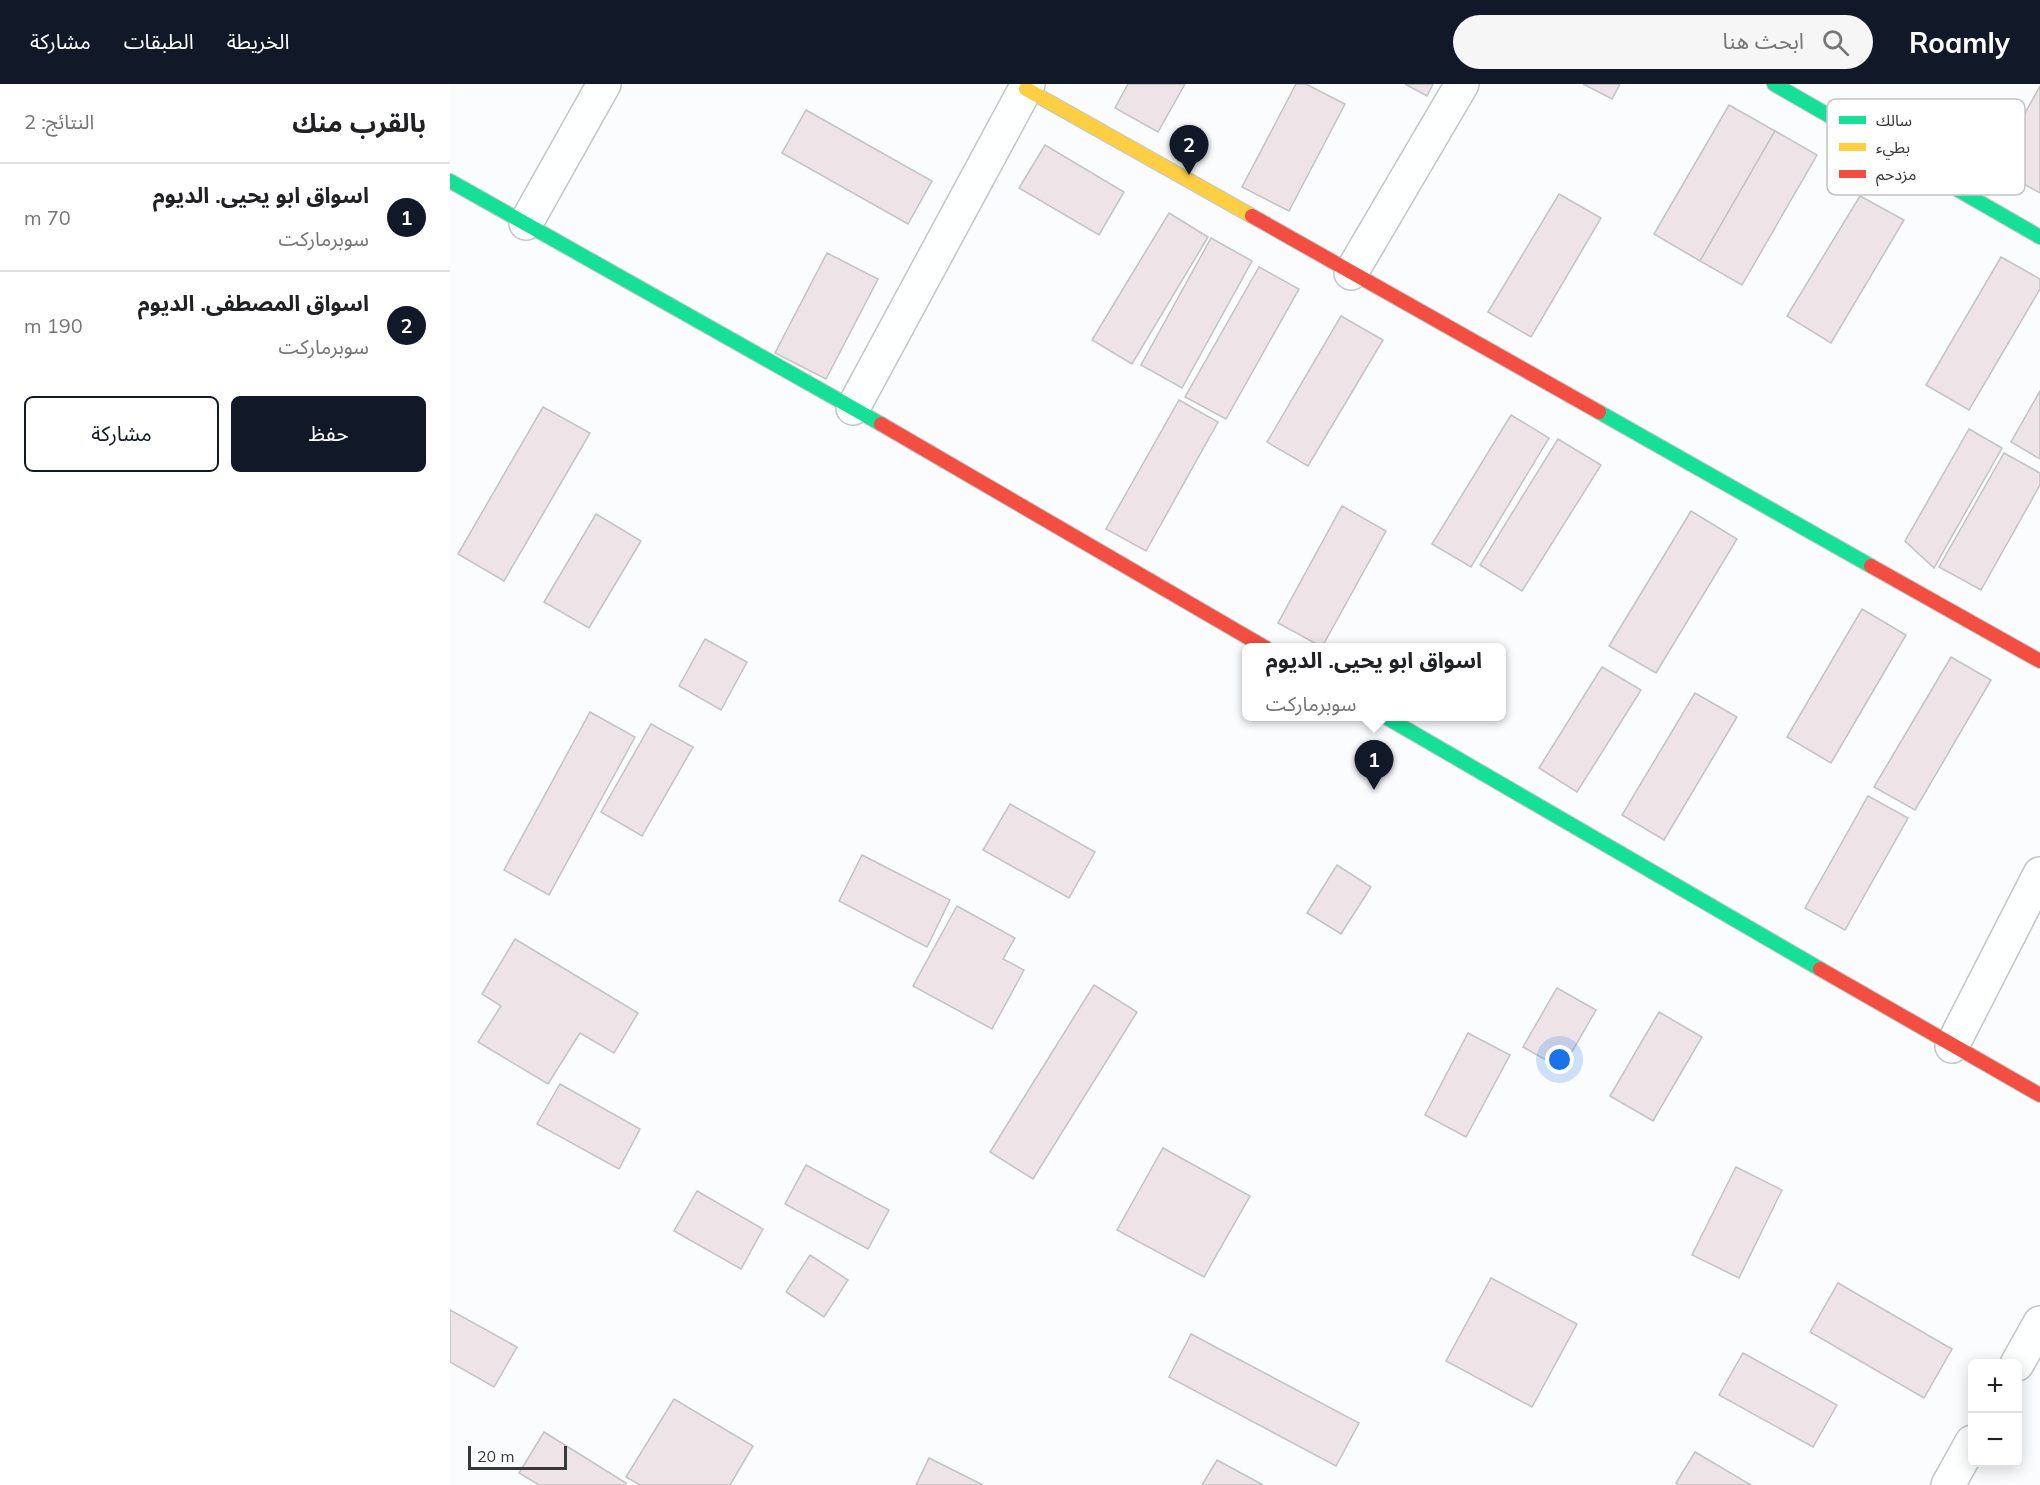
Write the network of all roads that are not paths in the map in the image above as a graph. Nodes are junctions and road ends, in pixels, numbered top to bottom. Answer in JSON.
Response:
{"nodes":[{"id":1,"x":604,"y":84,"type":"edge"},
{"id":2,"x":1462,"y":84,"type":"edge"},
{"id":3,"x":1774,"y":84,"type":"edge"},
{"id":4,"x":1027,"y":86,"type":"edge"},
{"id":5,"x":1827,"y":114,"type":"edge"},
{"id":6,"x":450,"y":181,"type":"edge"},
{"id":7,"x":1967,"y":195,"type":"edge"},
{"id":8,"x":526,"y":223,"type":"junction"},
{"id":9,"x":2040,"y":237,"type":"edge"},
{"id":10,"x":1351,"y":273,"type":"junction"},
{"id":11,"x":853,"y":408,"type":"junction"},
{"id":12,"x":1257,"y":643,"type":"edge"},
{"id":13,"x":2040,"y":661,"type":"edge"},
{"id":14,"x":1391,"y":721,"type":"edge"},
{"id":15,"x":2040,"y":874,"type":"edge"},
{"id":16,"x":1952,"y":1046,"type":"junction"},
{"id":17,"x":2040,"y":1095,"type":"edge"},
{"id":18,"x":2040,"y":1323,"type":"edge"},
{"id":19,"x":2020,"y":1359,"type":"edge"},
{"id":20,"x":1968,"y":1449,"type":"edge"},
{"id":21,"x":1948,"y":1485,"type":"edge"}],
"edges":[{"from":1,"to":8,"type":"street"},
{"from":2,"to":10,"type":"street"},
{"from":3,"to":5,"type":"street"},
{"from":4,"to":10,"type":"street"},
{"from":4,"to":11,"type":"street"},
{"from":6,"to":8,"type":"street"},
{"from":7,"to":9,"type":"street"},
{"from":8,"to":11,"type":"street"},
{"from":10,"to":13,"type":"street"},
{"from":11,"to":12,"type":"street"},
{"from":14,"to":16,"type":"street"},
{"from":15,"to":16,"type":"street"},
{"from":16,"to":17,"type":"street"},
{"from":18,"to":19,"type":"street"},
{"from":20,"to":21,"type":"street"}]}
